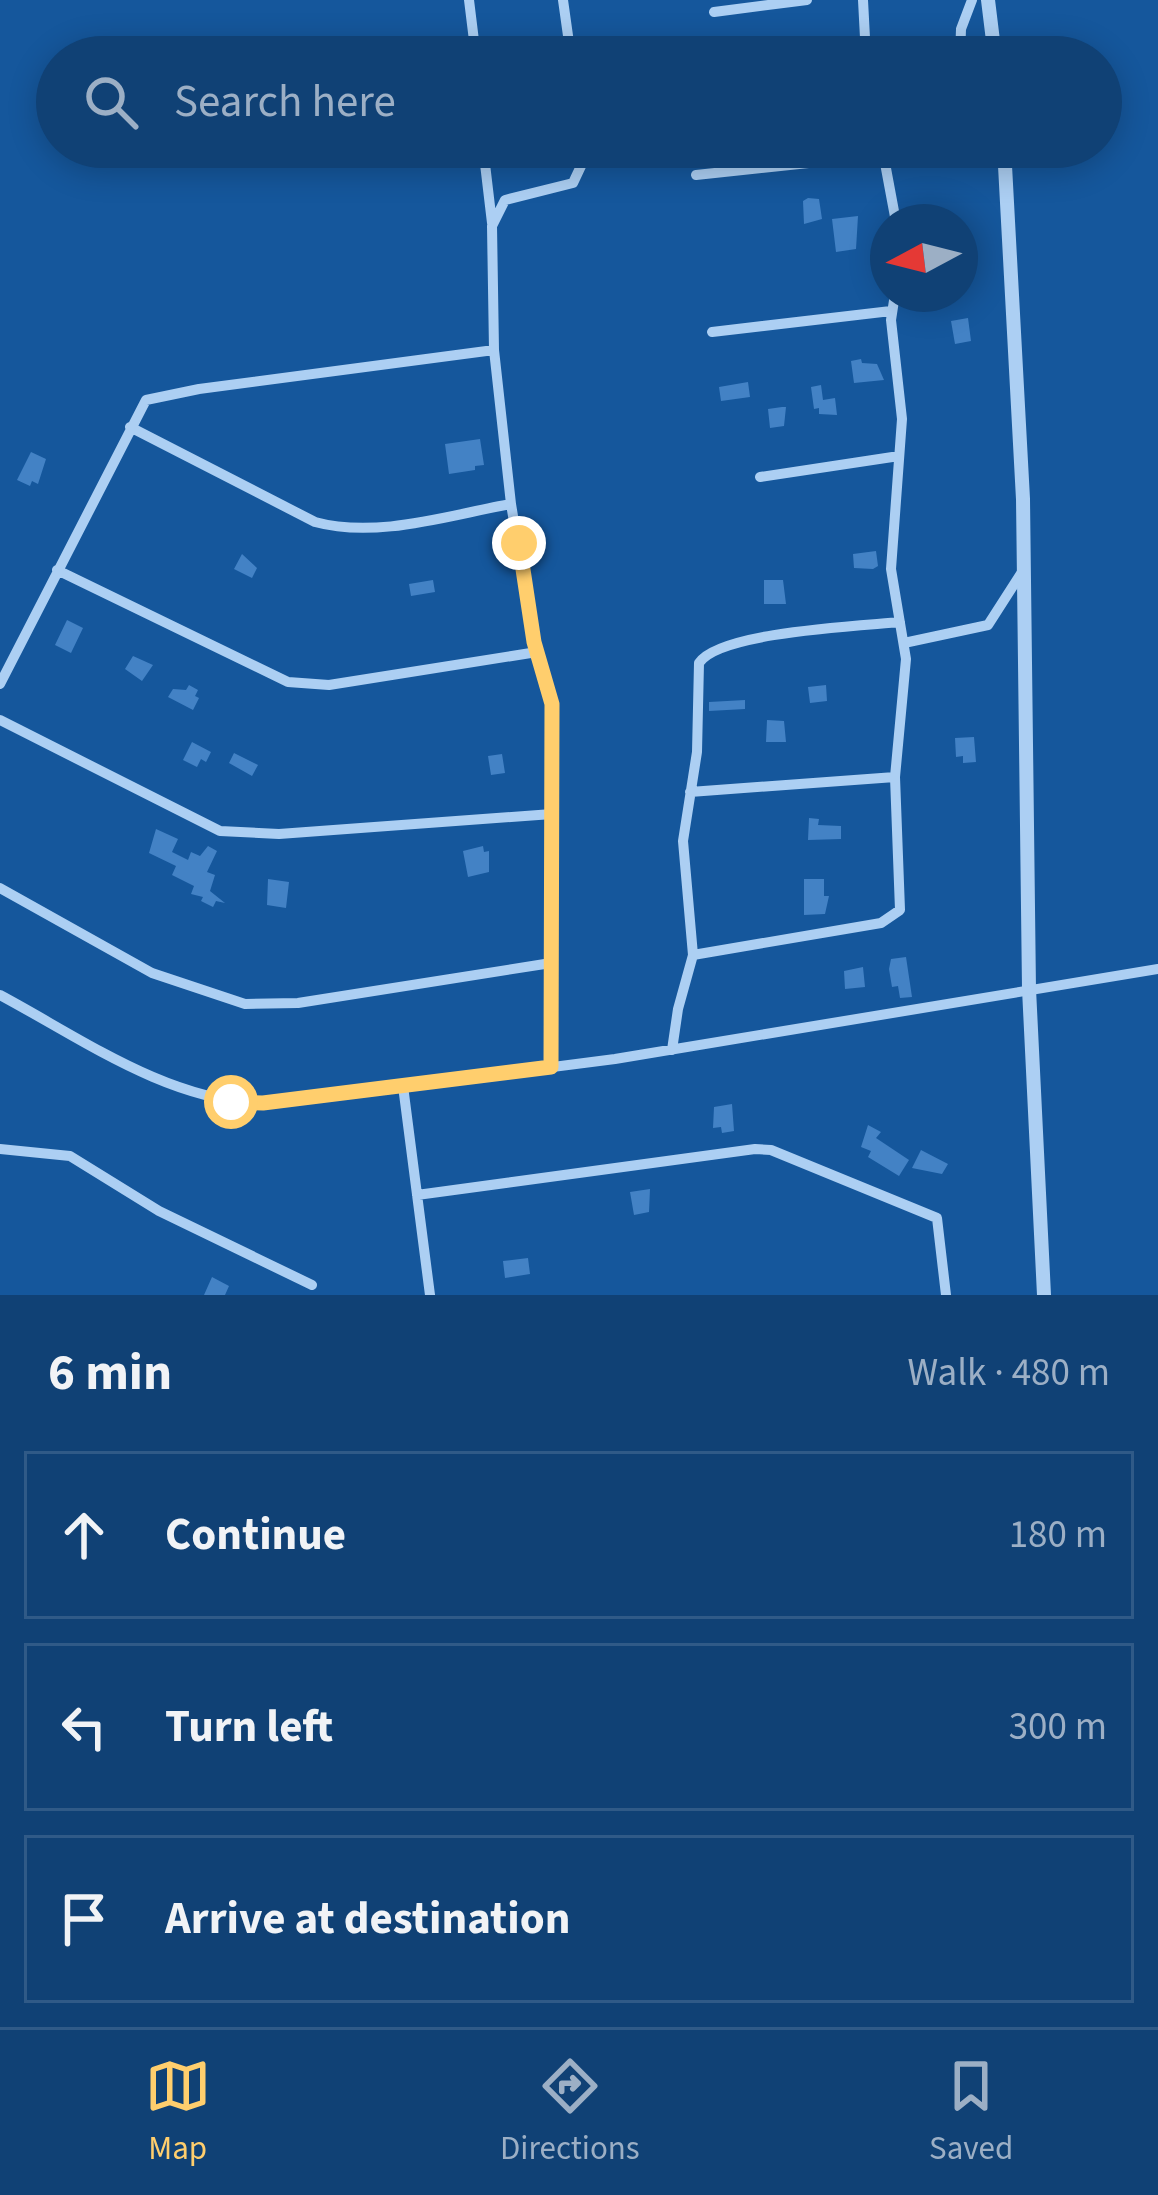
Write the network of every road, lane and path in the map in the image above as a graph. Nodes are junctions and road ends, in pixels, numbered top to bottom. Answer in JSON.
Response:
{"nodes":[{"id":1,"x":469,"y":0,"type":"edge"},
{"id":2,"x":563,"y":0,"type":"edge"},
{"id":3,"x":807,"y":0,"type":"edge"},
{"id":4,"x":863,"y":0,"type":"edge"},
{"id":5,"x":972,"y":0,"type":"edge"},
{"id":6,"x":988,"y":0,"type":"edge"},
{"id":7,"x":714,"y":12,"type":"dead end"},
{"id":8,"x":473,"y":36,"type":"edge"},
{"id":9,"x":568,"y":36,"type":"edge"},
{"id":10,"x":865,"y":36,"type":"edge"},
{"id":11,"x":961,"y":36,"type":"edge"},
{"id":12,"x":992,"y":36,"type":"edge"},
{"id":13,"x":485,"y":168,"type":"edge"},
{"id":14,"x":580,"y":168,"type":"edge"},
{"id":15,"x":750,"y":168,"type":"edge"},
{"id":16,"x":886,"y":168,"type":"edge"},
{"id":17,"x":1005,"y":168,"type":"edge"},
{"id":18,"x":695,"y":175,"type":"dead end"},
{"id":19,"x":893,"y":204,"type":"edge"},
{"id":20,"x":492,"y":226,"type":"junction"},
{"id":21,"x":882,"y":312,"type":"edge"},
{"id":22,"x":891,"y":312,"type":"edge"},
{"id":23,"x":712,"y":332,"type":"dead end"},
{"id":24,"x":494,"y":350,"type":"junction"},
{"id":25,"x":130,"y":427,"type":"junction"},
{"id":26,"x":899,"y":456,"type":"junction"},
{"id":27,"x":760,"y":477,"type":"dead end"},
{"id":28,"x":512,"y":504,"type":"junction"},
{"id":29,"x":1024,"y":569,"type":"junction"},
{"id":30,"x":57,"y":570,"type":"junction"},
{"id":31,"x":900,"y":622,"type":"junction"},
{"id":32,"x":904,"y":643,"type":"junction"},
{"id":33,"x":537,"y":652,"type":"junction"},
{"id":34,"x":0,"y":684,"type":"edge"},
{"id":35,"x":0,"y":720,"type":"edge"},
{"id":36,"x":895,"y":777,"type":"junction"},
{"id":37,"x":690,"y":792,"type":"junction"},
{"id":38,"x":552,"y":814,"type":"junction"},
{"id":39,"x":0,"y":888,"type":"edge"},
{"id":40,"x":693,"y":955,"type":"junction"},
{"id":41,"x":551,"y":963,"type":"junction"},
{"id":42,"x":1158,"y":969,"type":"edge"},
{"id":43,"x":1029,"y":989,"type":"junction"},
{"id":44,"x":0,"y":995,"type":"edge"},
{"id":45,"x":672,"y":1050,"type":"junction"},
{"id":46,"x":551,"y":1067,"type":"junction"},
{"id":47,"x":403,"y":1086,"type":"junction"},
{"id":48,"x":0,"y":1149,"type":"edge"},
{"id":49,"x":417,"y":1195,"type":"junction"},
{"id":50,"x":312,"y":1285,"type":"dead end"},
{"id":51,"x":430,"y":1295,"type":"edge"},
{"id":52,"x":946,"y":1295,"type":"edge"},
{"id":53,"x":1043,"y":1295,"type":"edge"}],
"edges":[{"from":1,"to":8,"type":"street"},
{"from":2,"to":9,"type":"street"},
{"from":3,"to":7,"type":"street"},
{"from":4,"to":10,"type":"street"},
{"from":5,"to":11,"type":"street"},
{"from":6,"to":12,"type":"street"},
{"from":13,"to":20,"type":"street"},
{"from":14,"to":20,"type":"street"},
{"from":15,"to":18,"type":"street"},
{"from":16,"to":19,"type":"street"},
{"from":17,"to":29,"type":"street"},
{"from":20,"to":24,"type":"street"},
{"from":21,"to":23,"type":"street"},
{"from":22,"to":26,"type":"street"},
{"from":24,"to":25,"type":"street"},
{"from":24,"to":28,"type":"street"},
{"from":25,"to":28,"type":"street"},
{"from":25,"to":30,"type":"street"},
{"from":26,"to":27,"type":"street"},
{"from":26,"to":31,"type":"street"},
{"from":28,"to":33,"type":"street"},
{"from":29,"to":32,"type":"street"},
{"from":29,"to":43,"type":"street"},
{"from":30,"to":33,"type":"street"},
{"from":30,"to":34,"type":"street"},
{"from":31,"to":32,"type":"street"},
{"from":31,"to":37,"type":"street"},
{"from":32,"to":36,"type":"street"},
{"from":33,"to":38,"type":"street"},
{"from":35,"to":38,"type":"street"},
{"from":36,"to":37,"type":"street"},
{"from":36,"to":40,"type":"street"},
{"from":37,"to":40,"type":"street"},
{"from":38,"to":41,"type":"street"},
{"from":39,"to":41,"type":"street"},
{"from":40,"to":45,"type":"street"},
{"from":41,"to":46,"type":"street"},
{"from":42,"to":43,"type":"street"},
{"from":43,"to":45,"type":"street"},
{"from":43,"to":53,"type":"street"},
{"from":44,"to":47,"type":"street"},
{"from":45,"to":46,"type":"street"},
{"from":46,"to":47,"type":"street"},
{"from":47,"to":49,"type":"street"},
{"from":48,"to":50,"type":"street"},
{"from":49,"to":51,"type":"street"},
{"from":49,"to":52,"type":"street"}]}
